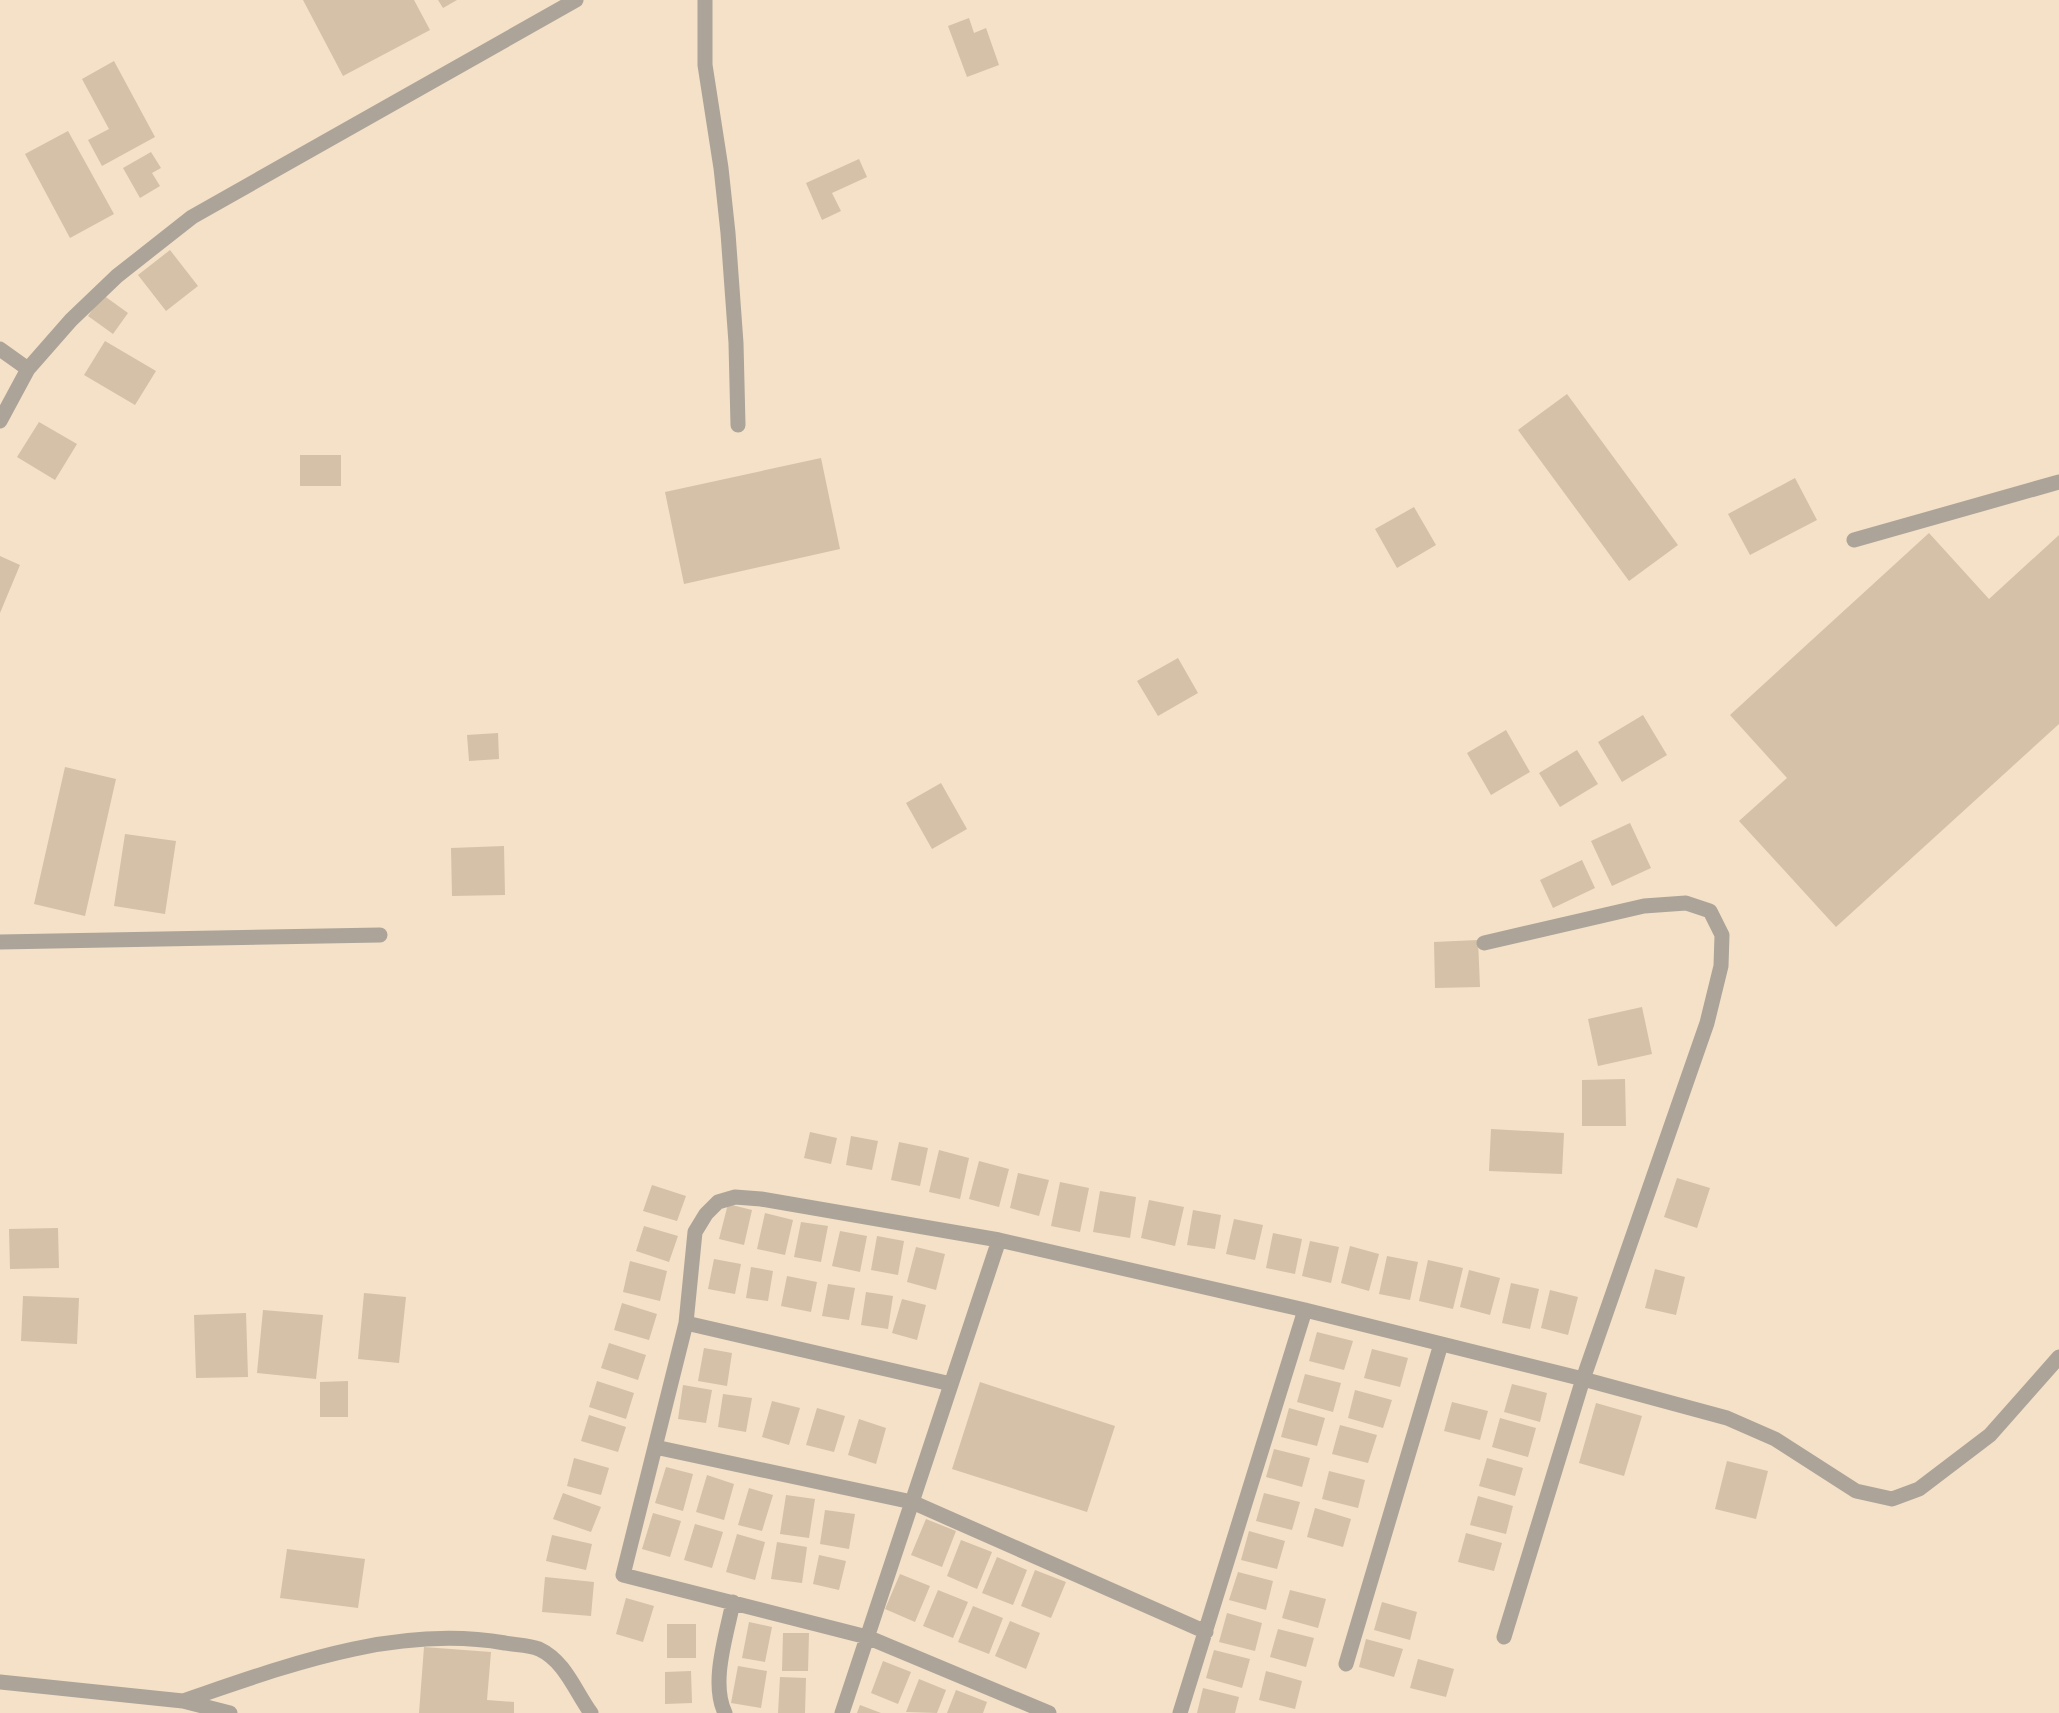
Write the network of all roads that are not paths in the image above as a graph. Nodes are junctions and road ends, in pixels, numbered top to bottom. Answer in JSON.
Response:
{"nodes":[{"id":1,"x":576,"y":0,"type":"edge"},
{"id":2,"x":705,"y":0,"type":"edge"},
{"id":3,"x":0,"y":349,"type":"edge"},
{"id":4,"x":28,"y":369,"type":"junction"},
{"id":5,"x":0,"y":421,"type":"edge"},
{"id":6,"x":738,"y":425,"type":"dead end"},
{"id":7,"x":2059,"y":482,"type":"edge"},
{"id":8,"x":1854,"y":540,"type":"dead end"},
{"id":9,"x":380,"y":935,"type":"dead end"},
{"id":10,"x":0,"y":942,"type":"edge"},
{"id":11,"x":1484,"y":943,"type":"dead end"},
{"id":12,"x":999,"y":1240,"type":"junction"},
{"id":13,"x":1305,"y":1310,"type":"junction"},
{"id":14,"x":686,"y":1323,"type":"junction"},
{"id":15,"x":1441,"y":1344,"type":"junction"},
{"id":16,"x":2059,"y":1357,"type":"edge"},
{"id":17,"x":1583,"y":1379,"type":"junction"},
{"id":18,"x":951,"y":1384,"type":"junction"},
{"id":19,"x":655,"y":1447,"type":"junction"},
{"id":20,"x":912,"y":1502,"type":"junction"},
{"id":21,"x":733,"y":1602,"type":"junction"},
{"id":22,"x":1206,"y":1632,"type":"junction"},
{"id":23,"x":867,"y":1637,"type":"junction"},
{"id":24,"x":1504,"y":1637,"type":"dead end"},
{"id":25,"x":1346,"y":1664,"type":"dead end"},
{"id":26,"x":0,"y":1682,"type":"edge"},
{"id":27,"x":183,"y":1701,"type":"junction"},
{"id":28,"x":230,"y":1713,"type":"edge"},
{"id":29,"x":590,"y":1713,"type":"edge"},
{"id":30,"x":724,"y":1713,"type":"edge"},
{"id":31,"x":842,"y":1713,"type":"edge"},
{"id":32,"x":1049,"y":1713,"type":"edge"},
{"id":33,"x":1180,"y":1713,"type":"edge"}],
"edges":[{"from":1,"to":4,"type":"street"},
{"from":2,"to":6,"type":"street"},
{"from":3,"to":4,"type":"street"},
{"from":4,"to":5,"type":"street"},
{"from":7,"to":8,"type":"street"},
{"from":9,"to":10,"type":"street"},
{"from":11,"to":17,"type":"street"},
{"from":12,"to":13,"type":"street"},
{"from":12,"to":14,"type":"street"},
{"from":12,"to":18,"type":"street"},
{"from":13,"to":15,"type":"street"},
{"from":13,"to":22,"type":"street"},
{"from":14,"to":18,"type":"street"},
{"from":14,"to":19,"type":"street"},
{"from":15,"to":17,"type":"street"},
{"from":15,"to":25,"type":"street"},
{"from":16,"to":17,"type":"street"},
{"from":17,"to":24,"type":"street"},
{"from":18,"to":20,"type":"street"},
{"from":19,"to":20,"type":"street"},
{"from":19,"to":21,"type":"street"},
{"from":20,"to":22,"type":"street"},
{"from":20,"to":23,"type":"street"},
{"from":21,"to":23,"type":"street"},
{"from":21,"to":30,"type":"street"},
{"from":22,"to":33,"type":"street"},
{"from":23,"to":31,"type":"street"},
{"from":23,"to":32,"type":"street"},
{"from":26,"to":27,"type":"street"},
{"from":27,"to":28,"type":"street"},
{"from":27,"to":29,"type":"street"}]}
